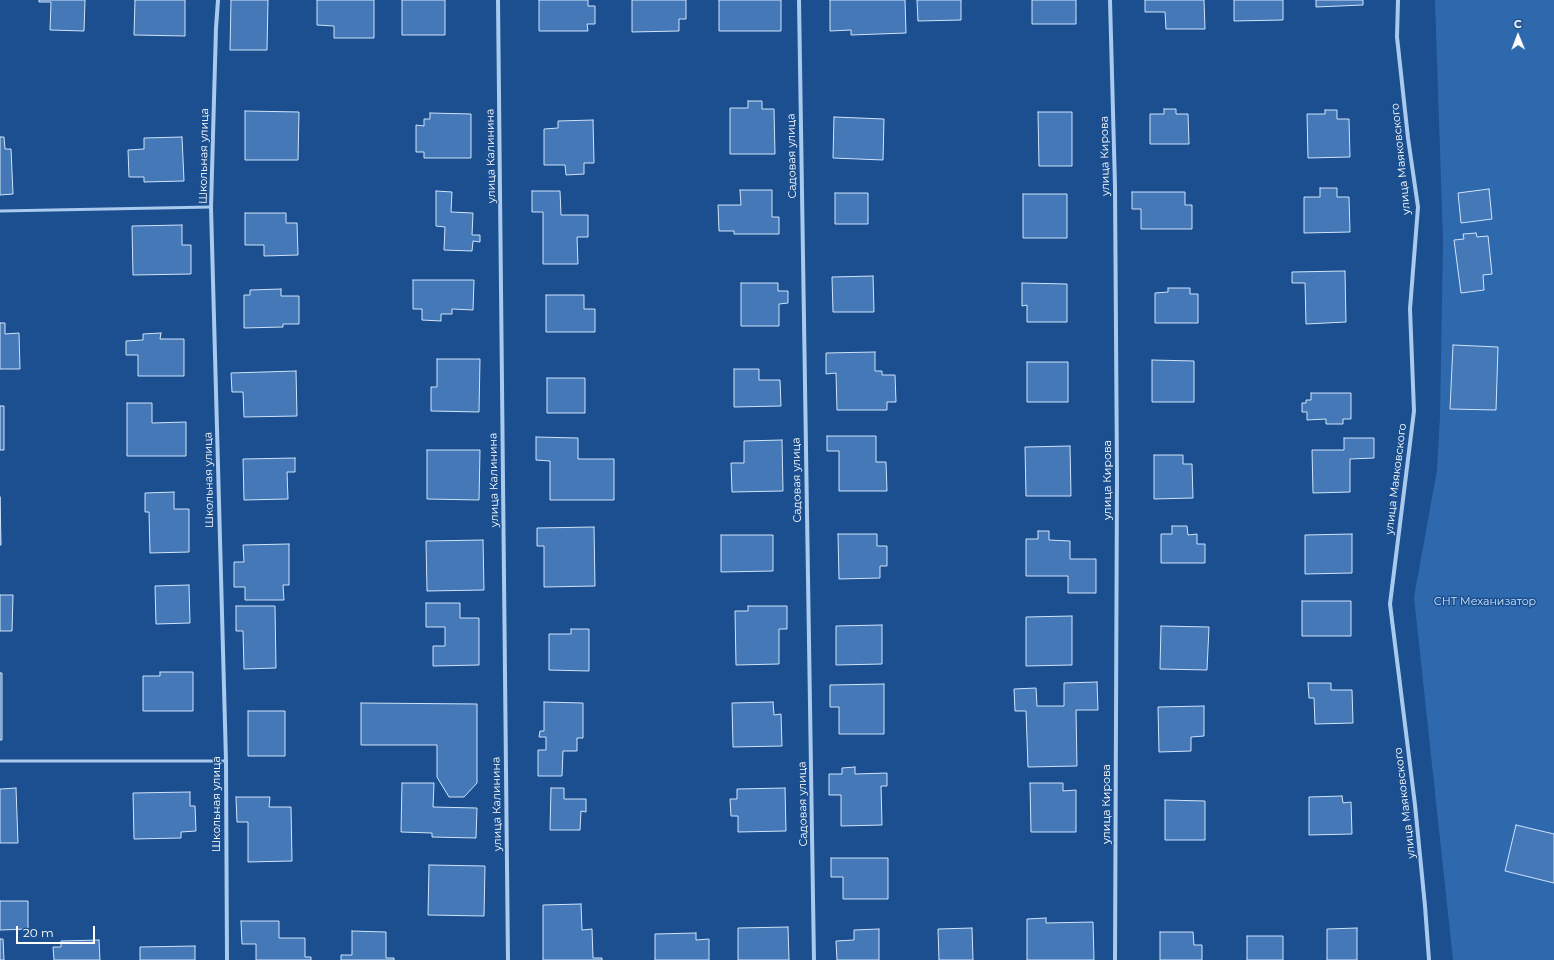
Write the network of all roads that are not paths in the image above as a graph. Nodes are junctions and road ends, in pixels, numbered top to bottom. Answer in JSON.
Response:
{"nodes":[{"id":1,"x":218,"y":0,"type":"edge"},
{"id":2,"x":498,"y":0,"type":"edge"},
{"id":3,"x":799,"y":0,"type":"edge"},
{"id":4,"x":1110,"y":0,"type":"edge"},
{"id":5,"x":1398,"y":0,"type":"edge"},
{"id":6,"x":211,"y":207,"type":"junction"},
{"id":7,"x":0,"y":211,"type":"edge"},
{"id":8,"x":0,"y":761,"type":"edge"},
{"id":9,"x":226,"y":761,"type":"junction"},
{"id":10,"x":227,"y":960,"type":"edge"},
{"id":11,"x":508,"y":960,"type":"edge"},
{"id":12,"x":814,"y":960,"type":"edge"},
{"id":13,"x":1115,"y":960,"type":"edge"},
{"id":14,"x":1429,"y":960,"type":"edge"}],
"edges":[{"from":1,"to":6,"type":"street","name":"Школьная улица"},
{"from":2,"to":11,"type":"street","name":"улица Калинина"},
{"from":3,"to":12,"type":"street","name":"Садовая улица"},
{"from":4,"to":13,"type":"street","name":"улица Кирова"},
{"from":5,"to":14,"type":"street","name":"улица Маяковского"},
{"from":6,"to":7,"type":"lane"},
{"from":6,"to":9,"type":"street","name":"Школьная улица"},
{"from":8,"to":9,"type":"lane"},
{"from":9,"to":10,"type":"street","name":"Школьная улица"}]}
